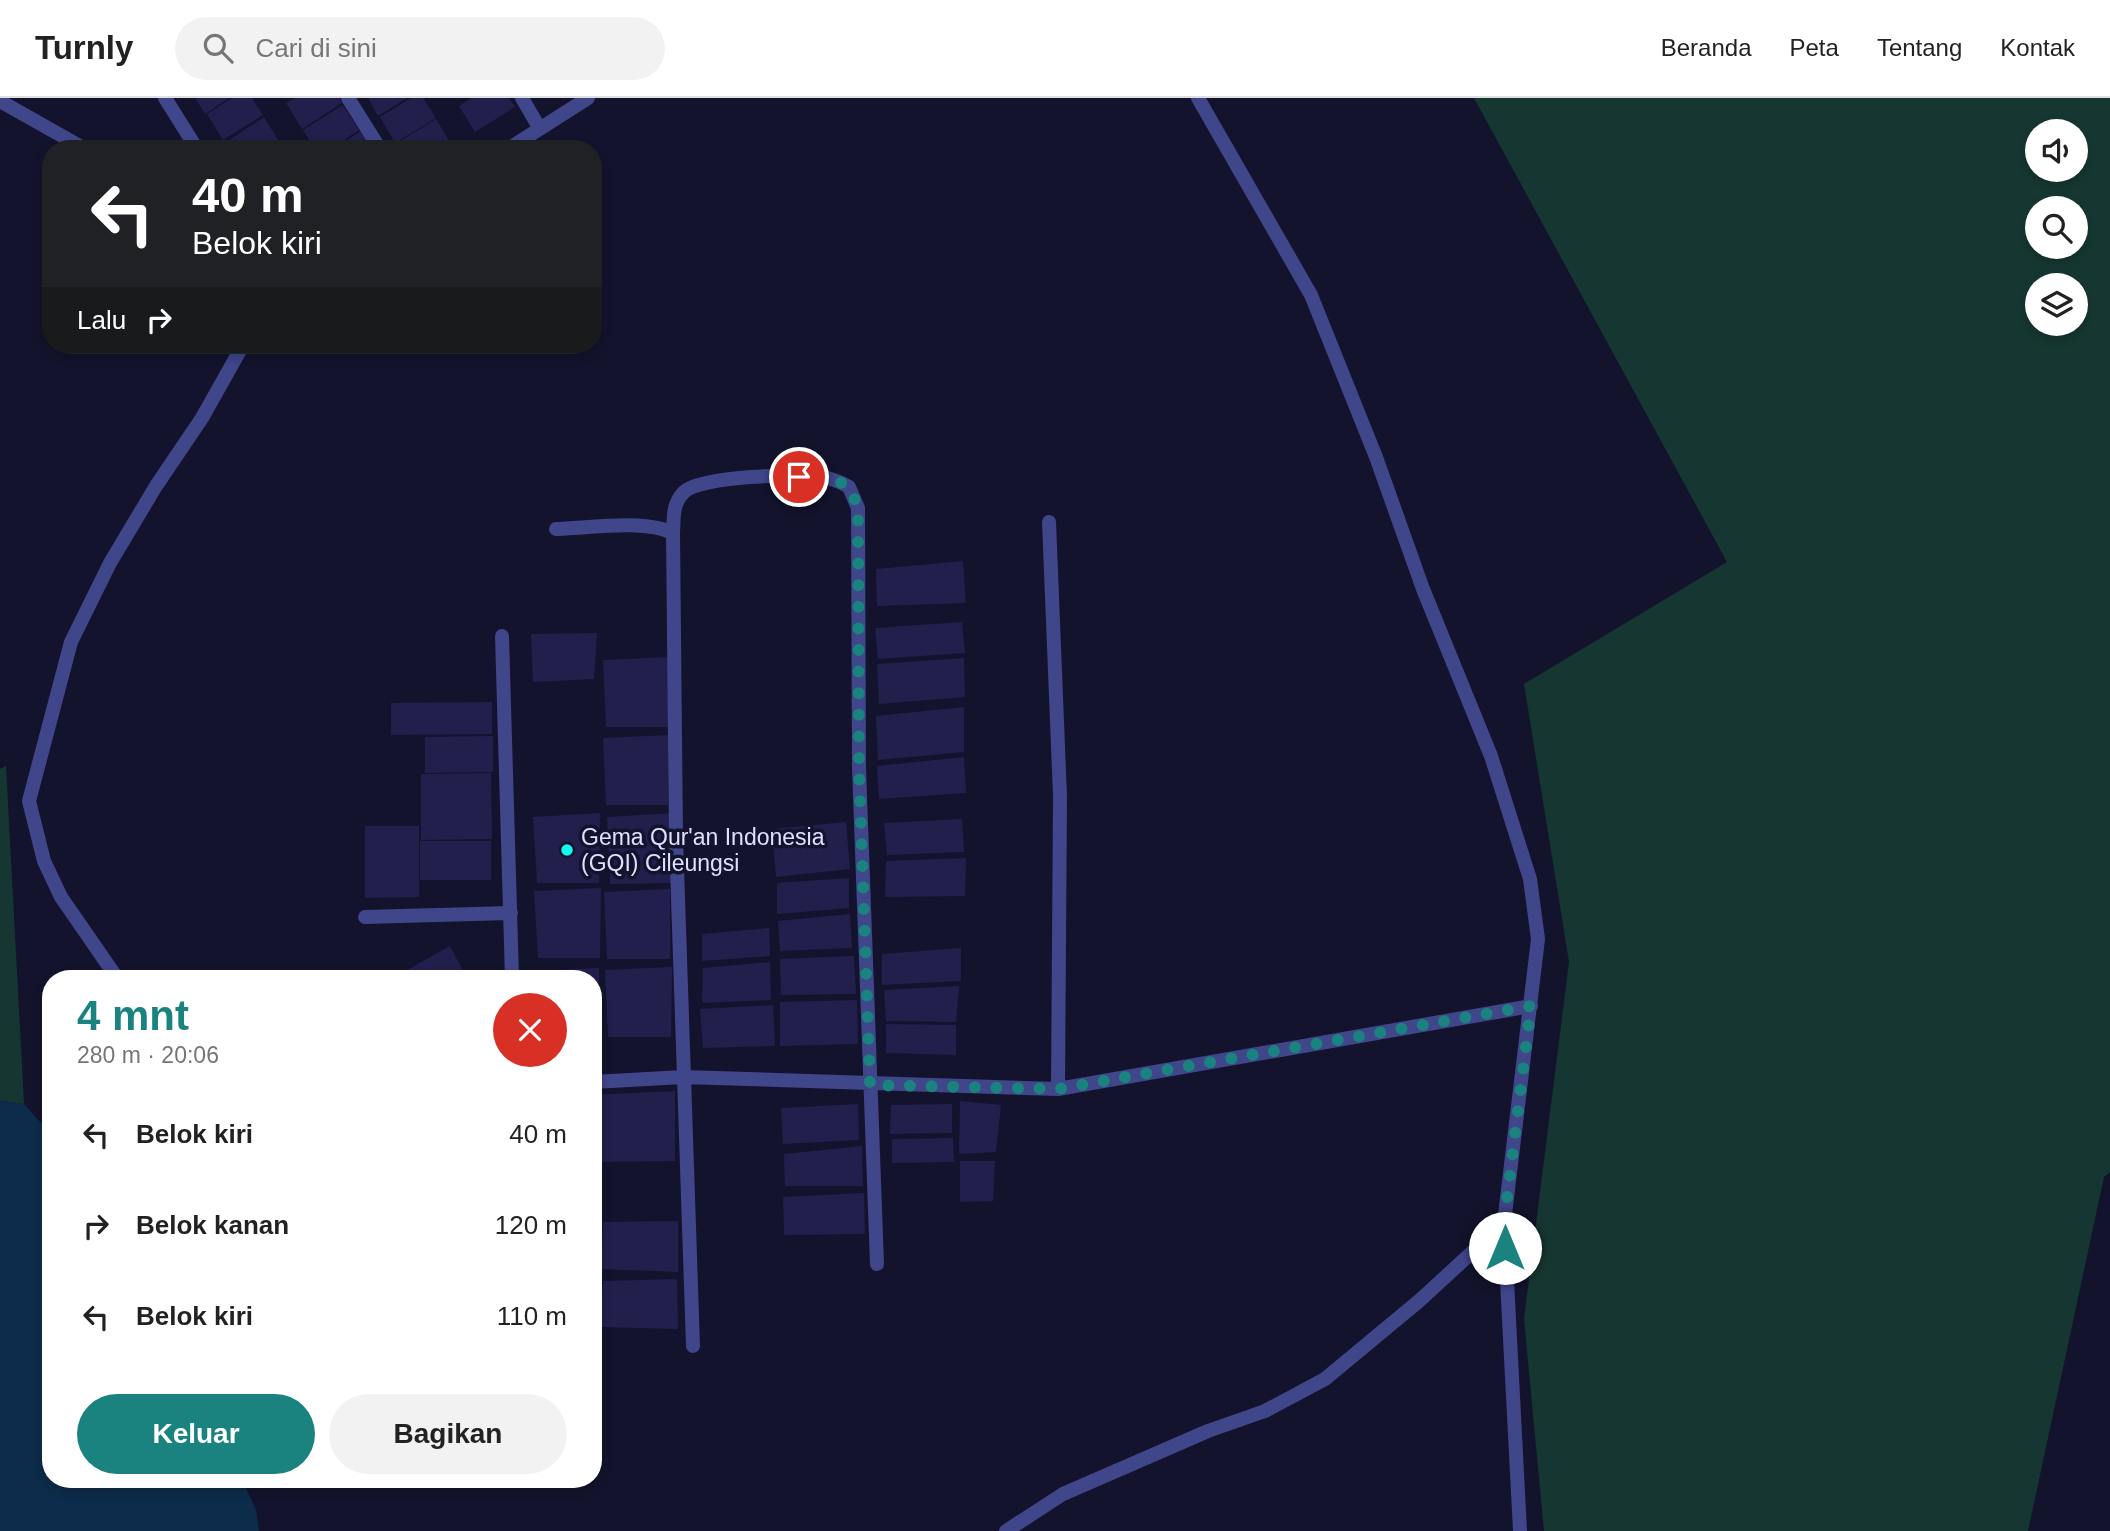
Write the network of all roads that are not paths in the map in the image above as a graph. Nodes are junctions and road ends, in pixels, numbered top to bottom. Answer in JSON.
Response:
{"nodes":[{"id":1,"x":165,"y":98,"type":"edge"},
{"id":2,"x":348,"y":98,"type":"edge"},
{"id":3,"x":522,"y":98,"type":"edge"},
{"id":4,"x":588,"y":98,"type":"edge"},
{"id":5,"x":1198,"y":98,"type":"edge"},
{"id":6,"x":0,"y":101,"type":"edge"},
{"id":7,"x":540,"y":130,"type":"junction"},
{"id":8,"x":69,"y":140,"type":"edge"},
{"id":9,"x":191,"y":140,"type":"edge"},
{"id":10,"x":374,"y":140,"type":"edge"},
{"id":11,"x":523,"y":140,"type":"edge"},
{"id":12,"x":238,"y":354,"type":"edge"},
{"id":13,"x":1049,"y":522,"type":"dead end"},
{"id":14,"x":556,"y":529,"type":"dead end"},
{"id":15,"x":673,"y":533,"type":"junction"},
{"id":16,"x":502,"y":636,"type":"dead end"},
{"id":17,"x":511,"y":913,"type":"junction"},
{"id":18,"x":365,"y":916,"type":"dead end"},
{"id":19,"x":111,"y":970,"type":"edge"},
{"id":20,"x":512,"y":970,"type":"edge"},
{"id":21,"x":1531,"y":1006,"type":"junction"},
{"id":22,"x":683,"y":1077,"type":"junction"},
{"id":23,"x":602,"y":1082,"type":"edge"},
{"id":24,"x":870,"y":1085,"type":"junction"},
{"id":25,"x":1058,"y":1089,"type":"junction"},
{"id":26,"x":1504,"y":1223,"type":"junction"},
{"id":27,"x":877,"y":1264,"type":"dead end"},
{"id":28,"x":692,"y":1346,"type":"dead end"},
{"id":29,"x":1006,"y":1531,"type":"edge"},
{"id":30,"x":1520,"y":1531,"type":"edge"}],
"edges":[{"from":1,"to":9,"type":"street"},
{"from":2,"to":10,"type":"street"},
{"from":3,"to":7,"type":"street"},
{"from":4,"to":7,"type":"street"},
{"from":5,"to":21,"type":"street"},
{"from":6,"to":8,"type":"street"},
{"from":7,"to":11,"type":"street"},
{"from":12,"to":19,"type":"street"},
{"from":13,"to":25,"type":"street"},
{"from":14,"to":15,"type":"street"},
{"from":15,"to":22,"type":"street"},
{"from":15,"to":24,"type":"street"},
{"from":16,"to":17,"type":"street"},
{"from":17,"to":18,"type":"street"},
{"from":17,"to":20,"type":"street"},
{"from":21,"to":25,"type":"street"},
{"from":21,"to":26,"type":"street"},
{"from":22,"to":23,"type":"street"},
{"from":22,"to":24,"type":"street"},
{"from":22,"to":28,"type":"street"},
{"from":24,"to":25,"type":"street"},
{"from":24,"to":27,"type":"street"},
{"from":26,"to":29,"type":"street"},
{"from":26,"to":30,"type":"street"}]}
